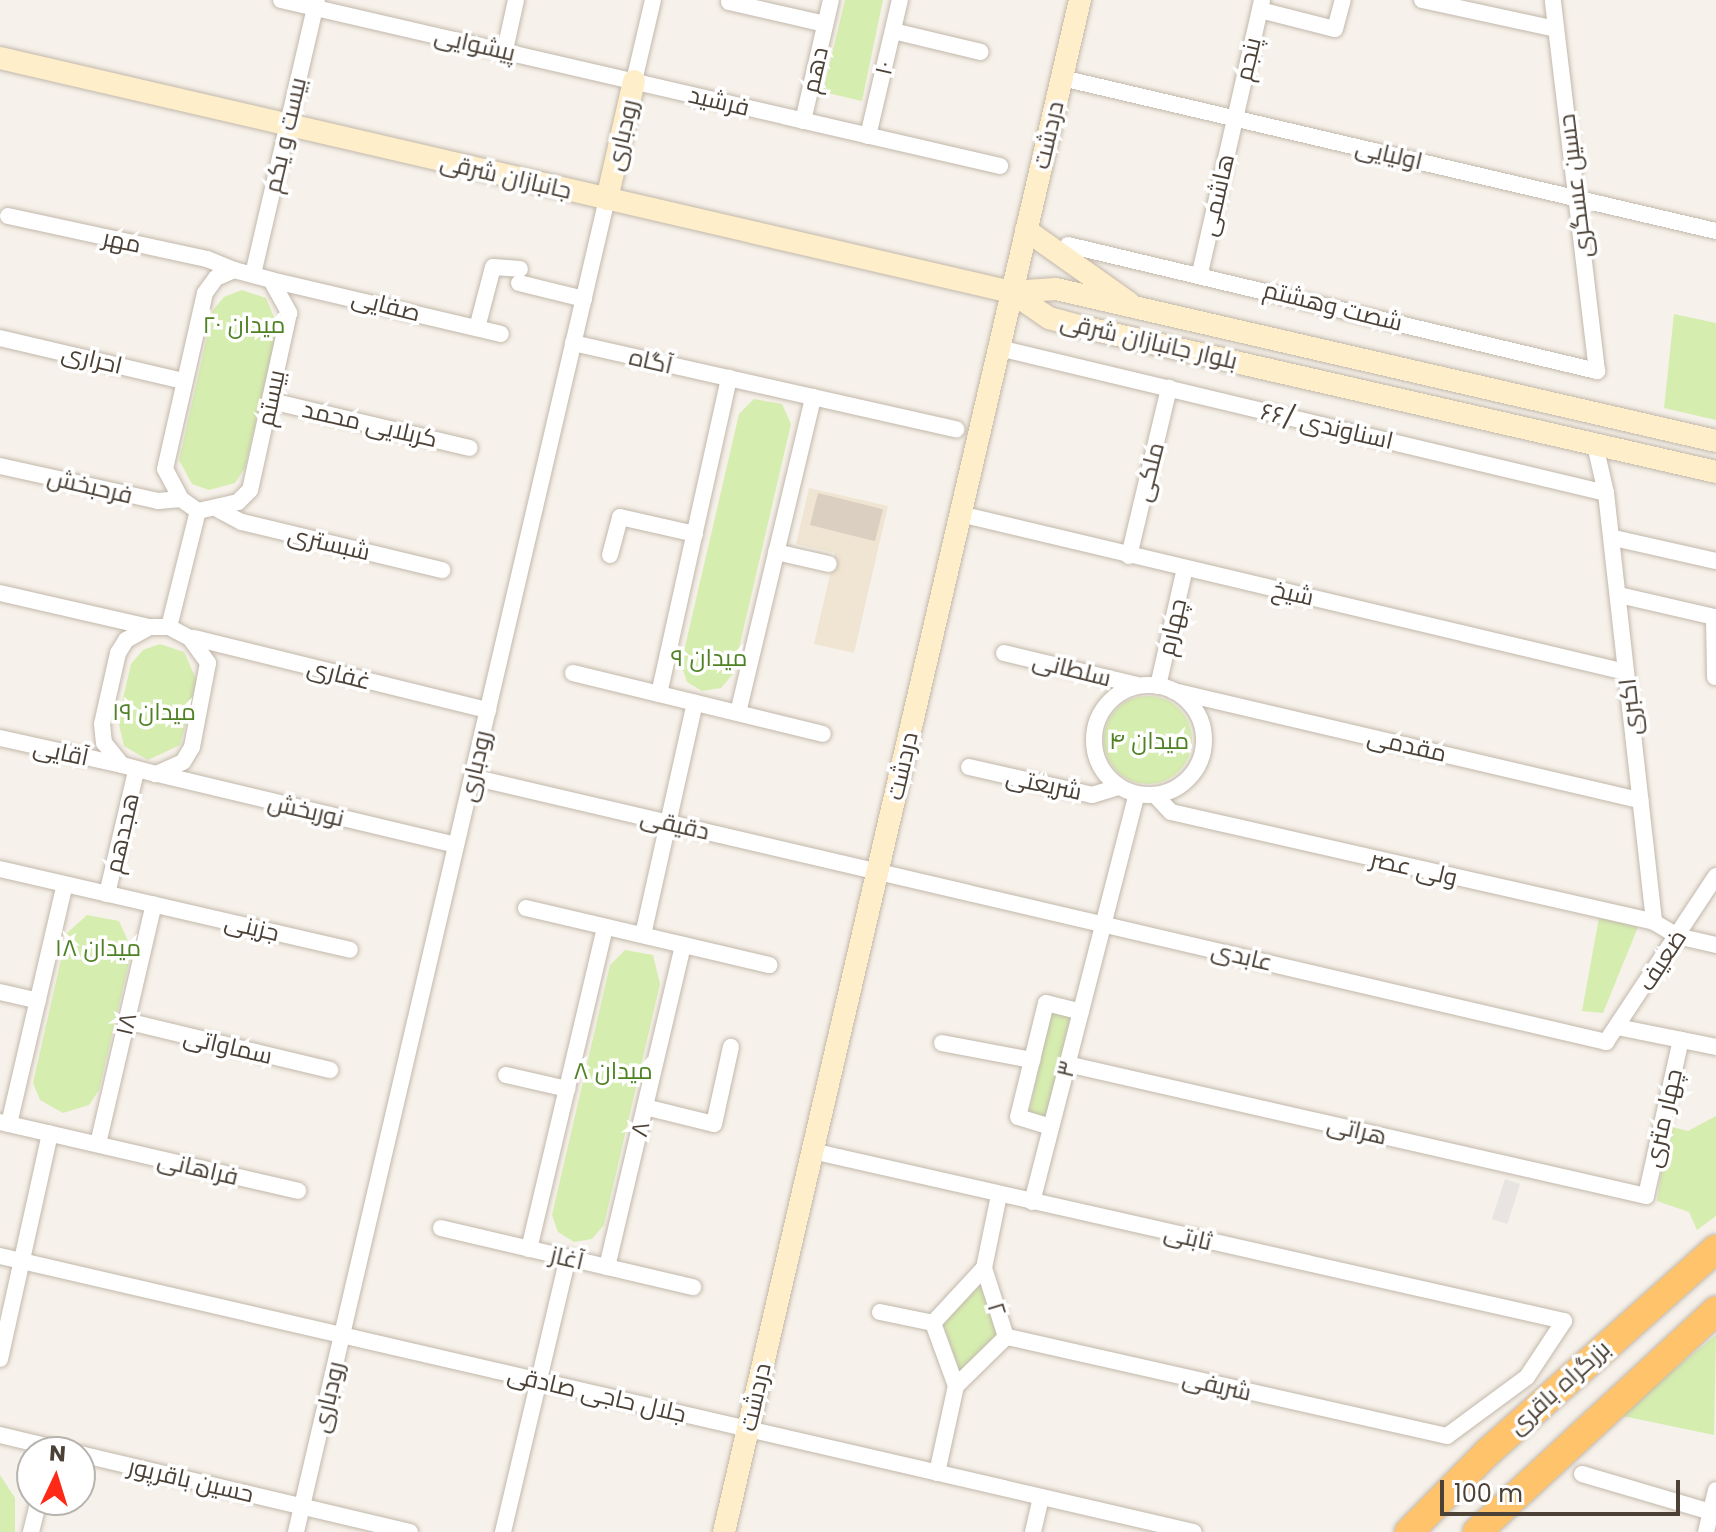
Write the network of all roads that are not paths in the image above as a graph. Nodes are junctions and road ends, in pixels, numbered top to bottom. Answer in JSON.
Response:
{"nodes":[{"id":1,"x":281,"y":0,"type":"edge"},
{"id":2,"x":516,"y":0,"type":"edge"},
{"id":3,"x":653,"y":0,"type":"edge"},
{"id":4,"x":831,"y":0,"type":"edge"},
{"id":5,"x":900,"y":0,"type":"edge"},
{"id":6,"x":1080,"y":0,"type":"edge"},
{"id":7,"x":1343,"y":0,"type":"edge"},
{"id":8,"x":1422,"y":0,"type":"edge"},
{"id":9,"x":1553,"y":0,"type":"edge"},
{"id":10,"x":729,"y":2,"type":"edge"},
{"id":11,"x":316,"y":4,"type":"edge"},
{"id":12,"x":1261,"y":5,"type":"edge"},
{"id":13,"x":825,"y":24,"type":"junction"},
{"id":14,"x":1556,"y":29,"type":"junction"},
{"id":15,"x":893,"y":31,"type":"junction"},
{"id":16,"x":505,"y":50,"type":"junction"},
{"id":17,"x":981,"y":52,"type":"dead end"},
{"id":18,"x":0,"y":58,"type":"edge"},
{"id":19,"x":1062,"y":78,"type":"junction"},
{"id":20,"x":634,"y":81,"type":"junction"},
{"id":21,"x":1234,"y":118,"type":"junction"},
{"id":22,"x":803,"y":121,"type":"junction"},
{"id":23,"x":288,"y":125,"type":"junction"},
{"id":24,"x":868,"y":136,"type":"junction"},
{"id":25,"x":1000,"y":166,"type":"dead end"},
{"id":26,"x":607,"y":199,"type":"junction"},
{"id":27,"x":1577,"y":199,"type":"junction"},
{"id":28,"x":8,"y":216,"type":"dead end"},
{"id":29,"x":1026,"y":230,"type":"junction"},
{"id":30,"x":1716,"y":231,"type":"edge"},
{"id":31,"x":1068,"y":245,"type":"dead end"},
{"id":32,"x":234,"y":270,"type":"junction"},
{"id":33,"x":254,"y":270,"type":"junction"},
{"id":34,"x":1200,"y":273,"type":"junction"},
{"id":35,"x":271,"y":280,"type":"junction"},
{"id":36,"x":1011,"y":292,"type":"junction"},
{"id":37,"x":584,"y":299,"type":"junction"},
{"id":38,"x":1136,"y":309,"type":"junction"},
{"id":39,"x":477,"y":328,"type":"junction"},
{"id":40,"x":501,"y":334,"type":"dead end"},
{"id":41,"x":0,"y":338,"type":"edge"},
{"id":42,"x":573,"y":343,"type":"junction"},
{"id":43,"x":999,"y":348,"type":"junction"},
{"id":44,"x":1597,"y":371,"type":"joint"},
{"id":45,"x":729,"y":378,"type":"junction"},
{"id":46,"x":184,"y":381,"type":"junction"},
{"id":47,"x":1169,"y":388,"type":"junction"},
{"id":48,"x":813,"y":397,"type":"junction"},
{"id":49,"x":271,"y":401,"type":"junction"},
{"id":50,"x":956,"y":429,"type":"dead end"},
{"id":51,"x":1716,"y":441,"type":"edge"},
{"id":52,"x":1595,"y":445,"type":"junction"},
{"id":53,"x":470,"y":448,"type":"dead end"},
{"id":54,"x":0,"y":466,"type":"edge"},
{"id":55,"x":1716,"y":472,"type":"edge"},
{"id":56,"x":1606,"y":493,"type":"junction"},
{"id":57,"x":181,"y":499,"type":"junction"},
{"id":58,"x":219,"y":510,"type":"junction"},
{"id":59,"x":198,"y":511,"type":"junction"},
{"id":60,"x":960,"y":514,"type":"junction"},
{"id":61,"x":695,"y":534,"type":"junction"},
{"id":62,"x":1614,"y":538,"type":"junction"},
{"id":63,"x":776,"y":552,"type":"junction"},
{"id":64,"x":610,"y":555,"type":"dead end"},
{"id":65,"x":1129,"y":556,"type":"junction"},
{"id":66,"x":1716,"y":561,"type":"edge"},
{"id":67,"x":829,"y":564,"type":"dead end"},
{"id":68,"x":1185,"y":568,"type":"junction"},
{"id":69,"x":442,"y":570,"type":"dead end"},
{"id":70,"x":0,"y":593,"type":"edge"},
{"id":71,"x":1619,"y":595,"type":"junction"},
{"id":72,"x":149,"y":627,"type":"junction"},
{"id":73,"x":169,"y":627,"type":"junction"},
{"id":74,"x":190,"y":638,"type":"junction"},
{"id":75,"x":1004,"y":653,"type":"dead end"},
{"id":76,"x":1626,"y":672,"type":"junction"},
{"id":77,"x":573,"y":673,"type":"dead end"},
{"id":78,"x":1715,"y":677,"type":"edge"},
{"id":79,"x":1139,"y":686,"type":"junction"},
{"id":80,"x":1158,"y":686,"type":"junction"},
{"id":81,"x":1174,"y":691,"type":"junction"},
{"id":82,"x":659,"y":694,"type":"junction"},
{"id":83,"x":695,"y":703,"type":"junction"},
{"id":84,"x":488,"y":710,"type":"junction"},
{"id":85,"x":738,"y":713,"type":"junction"},
{"id":86,"x":823,"y":734,"type":"dead end"},
{"id":87,"x":0,"y":738,"type":"edge"},
{"id":88,"x":969,"y":767,"type":"dead end"},
{"id":89,"x":129,"y":768,"type":"junction"},
{"id":90,"x":156,"y":774,"type":"junction"},
{"id":91,"x":472,"y":777,"type":"junction"},
{"id":92,"x":1119,"y":787,"type":"junction"},
{"id":93,"x":1137,"y":794,"type":"junction"},
{"id":94,"x":1155,"y":795,"type":"junction"},
{"id":95,"x":1640,"y":800,"type":"junction"},
{"id":96,"x":669,"y":822,"type":"junction"},
{"id":97,"x":456,"y":845,"type":"junction"},
{"id":98,"x":0,"y":869,"type":"edge"},
{"id":99,"x":878,"y":870,"type":"junction"},
{"id":100,"x":1716,"y":876,"type":"edge"},
{"id":101,"x":65,"y":884,"type":"junction"},
{"id":102,"x":107,"y":894,"type":"junction"},
{"id":103,"x":154,"y":904,"type":"junction"},
{"id":104,"x":526,"y":908,"type":"dead end"},
{"id":105,"x":1654,"y":922,"type":"junction"},
{"id":106,"x":1103,"y":923,"type":"junction"},
{"id":107,"x":605,"y":927,"type":"junction"},
{"id":108,"x":643,"y":935,"type":"junction"},
{"id":109,"x":1677,"y":936,"type":"junction"},
{"id":110,"x":683,"y":945,"type":"junction"},
{"id":111,"x":1716,"y":945,"type":"edge"},
{"id":112,"x":350,"y":950,"type":"dead end"},
{"id":113,"x":769,"y":965,"type":"dead end"},
{"id":114,"x":0,"y":992,"type":"edge"},
{"id":115,"x":38,"y":1001,"type":"junction"},
{"id":116,"x":1081,"y":1012,"type":"junction"},
{"id":117,"x":126,"y":1021,"type":"junction"},
{"id":118,"x":1617,"y":1027,"type":"junction"},
{"id":119,"x":1681,"y":1040,"type":"junction"},
{"id":120,"x":1606,"y":1042,"type":"joint"},
{"id":121,"x":942,"y":1043,"type":"dead end"},
{"id":122,"x":731,"y":1047,"type":"dead end"},
{"id":123,"x":1716,"y":1047,"type":"edge"},
{"id":124,"x":1032,"y":1060,"type":"junction"},
{"id":125,"x":1067,"y":1064,"type":"junction"},
{"id":126,"x":330,"y":1070,"type":"dead end"},
{"id":127,"x":506,"y":1075,"type":"dead end"},
{"id":128,"x":567,"y":1089,"type":"junction"},
{"id":129,"x":645,"y":1107,"type":"junction"},
{"id":130,"x":4,"y":1123,"type":"edge"},
{"id":131,"x":1051,"y":1127,"type":"junction"},
{"id":132,"x":50,"y":1133,"type":"junction"},
{"id":133,"x":98,"y":1144,"type":"junction"},
{"id":134,"x":812,"y":1151,"type":"junction"},
{"id":135,"x":298,"y":1191,"type":"dead end"},
{"id":136,"x":999,"y":1195,"type":"junction"},
{"id":137,"x":1646,"y":1196,"type":"joint"},
{"id":138,"x":1032,"y":1202,"type":"junction"},
{"id":139,"x":441,"y":1228,"type":"dead end"},
{"id":140,"x":529,"y":1249,"type":"junction"},
{"id":141,"x":1716,"y":1249,"type":"edge"},
{"id":142,"x":0,"y":1256,"type":"edge"},
{"id":143,"x":568,"y":1258,"type":"junction"},
{"id":144,"x":22,"y":1261,"type":"junction"},
{"id":145,"x":607,"y":1267,"type":"junction"},
{"id":146,"x":984,"y":1268,"type":"junction"},
{"id":147,"x":693,"y":1287,"type":"dead end"},
{"id":148,"x":1716,"y":1311,"type":"edge"},
{"id":149,"x":880,"y":1312,"type":"dead end"},
{"id":150,"x":933,"y":1323,"type":"junction"},
{"id":151,"x":342,"y":1335,"type":"junction"},
{"id":152,"x":1006,"y":1337,"type":"junction"},
{"id":153,"x":0,"y":1359,"type":"edge"},
{"id":154,"x":539,"y":1380,"type":"junction"},
{"id":155,"x":956,"y":1386,"type":"junction"},
{"id":156,"x":748,"y":1428,"type":"junction"},
{"id":157,"x":1429,"y":1434,"type":"joint"},
{"id":158,"x":96,"y":1458,"type":"edge"},
{"id":159,"x":937,"y":1473,"type":"junction"},
{"id":160,"x":1582,"y":1474,"type":"dead end"},
{"id":161,"x":1716,"y":1490,"type":"edge"},
{"id":162,"x":1041,"y":1497,"type":"junction"},
{"id":163,"x":302,"y":1507,"type":"junction"},
{"id":164,"x":1711,"y":1512,"type":"junction"},
{"id":165,"x":296,"y":1532,"type":"edge"},
{"id":166,"x":410,"y":1532,"type":"edge"},
{"id":167,"x":503,"y":1532,"type":"edge"},
{"id":168,"x":724,"y":1532,"type":"edge"},
{"id":169,"x":1033,"y":1532,"type":"edge"},
{"id":170,"x":1194,"y":1532,"type":"edge"},
{"id":171,"x":1409,"y":1532,"type":"edge"},
{"id":172,"x":1477,"y":1532,"type":"edge"},
{"id":173,"x":1706,"y":1532,"type":"edge"}],
"edges":[{"from":1,"to":11,"type":"street","name":"پیشوایی"},
{"from":2,"to":16,"type":"street"},
{"from":3,"to":20,"type":"street","name":"رودباری"},
{"from":4,"to":13,"type":"street","name":"دهم"},
{"from":5,"to":15,"type":"street","name":"۱۰"},
{"from":6,"to":19,"type":"main road","name":"دردشت"},
{"from":7,"to":12,"type":"street"},
{"from":8,"to":14,"type":"street"},
{"from":9,"to":14,"type":"street","name":"حسین عسگری"},
{"from":10,"to":13,"type":"street"},
{"from":11,"to":16,"type":"street","name":"پیشوایی"},
{"from":11,"to":23,"type":"street","name":"بیست و یکم"},
{"from":12,"to":21,"type":"street","name":"پنجم"},
{"from":13,"to":22,"type":"street","name":"دهم"},
{"from":14,"to":27,"type":"street","name":"حسین عسگری"},
{"from":15,"to":17,"type":"street"},
{"from":15,"to":24,"type":"street","name":"۱۰"},
{"from":16,"to":20,"type":"street","name":"پیشوایی"},
{"from":18,"to":23,"type":"main road","name":"جانبازان شرقی"},
{"from":19,"to":21,"type":"street","name":"اولیایی"},
{"from":19,"to":29,"type":"main road","name":"دردشت"},
{"from":20,"to":22,"type":"street","name":"فرشید"},
{"from":20,"to":26,"type":"main road","name":"رودباری"},
{"from":21,"to":27,"type":"street","name":"اولیایی"},
{"from":21,"to":34,"type":"street","name":"هاشمی"},
{"from":22,"to":24,"type":"street","name":"دهم"},
{"from":23,"to":26,"type":"main road","name":"جانبازان شرقی"},
{"from":23,"to":33,"type":"street","name":"بیست و یکم"},
{"from":24,"to":25,"type":"street"},
{"from":26,"to":36,"type":"main road","name":"جانبازان شرقی"},
{"from":26,"to":37,"type":"street","name":"رودباری"},
{"from":27,"to":30,"type":"street","name":"اولیایی"},
{"from":27,"to":44,"type":"street","name":"حسین عسگری"},
{"from":28,"to":32,"type":"street","name":"مهر"},
{"from":29,"to":36,"type":"main road","name":"دردشت"},
{"from":29,"to":38,"type":"main road"},
{"from":31,"to":34,"type":"street","name":"شصت وهشتم"},
{"from":32,"to":33,"type":"street"},
{"from":32,"to":46,"type":"street"},
{"from":33,"to":35,"type":"street"},
{"from":34,"to":44,"type":"street","name":"شصت وهشتم"},
{"from":35,"to":39,"type":"street","name":"صفایی"},
{"from":35,"to":49,"type":"street","name":"بیستم"},
{"from":36,"to":38,"type":"main road","name":"بلوار جانبازان شرقی"},
{"from":36,"to":43,"type":"main road","name":"دردشت"},
{"from":36,"to":52,"type":"main road","name":"بلوار جانبازان شرقی"},
{"from":37,"to":39,"type":"street"},
{"from":37,"to":42,"type":"street","name":"رودباری"},
{"from":38,"to":51,"type":"main road","name":"بلوار جانبازان شرقی"},
{"from":39,"to":40,"type":"street","name":"صفایی"},
{"from":41,"to":46,"type":"street","name":"احراری"},
{"from":42,"to":45,"type":"street","name":"آگاه"},
{"from":42,"to":84,"type":"street","name":"رودباری"},
{"from":43,"to":47,"type":"street","name":"اسناوندی /۶۶"},
{"from":43,"to":60,"type":"main road","name":"دردشت"},
{"from":45,"to":48,"type":"street"},
{"from":45,"to":61,"type":"street"},
{"from":46,"to":57,"type":"street"},
{"from":47,"to":56,"type":"street","name":"اسناوندی /۶۶"},
{"from":47,"to":65,"type":"street","name":"ملکی"},
{"from":48,"to":50,"type":"street"},
{"from":48,"to":63,"type":"street"},
{"from":49,"to":53,"type":"street","name":"کربلایی محمد"},
{"from":49,"to":58,"type":"street","name":"بیستم"},
{"from":52,"to":55,"type":"main road","name":"بلوار جانبازان شرقی"},
{"from":52,"to":56,"type":"street"},
{"from":54,"to":57,"type":"street","name":"فرحبخش"},
{"from":56,"to":62,"type":"street","name":"اکبری"},
{"from":57,"to":59,"type":"street"},
{"from":58,"to":59,"type":"street"},
{"from":58,"to":69,"type":"street","name":"شبستری"},
{"from":59,"to":73,"type":"street"},
{"from":60,"to":65,"type":"street","name":"شیخ"},
{"from":60,"to":99,"type":"main road","name":"دردشت"},
{"from":61,"to":64,"type":"street"},
{"from":61,"to":82,"type":"street"},
{"from":62,"to":66,"type":"street"},
{"from":62,"to":71,"type":"street","name":"اکبری"},
{"from":63,"to":67,"type":"street"},
{"from":63,"to":85,"type":"street"},
{"from":65,"to":68,"type":"street","name":"شیخ"},
{"from":68,"to":76,"type":"street","name":"شیخ"},
{"from":68,"to":80,"type":"street","name":"چهارم"},
{"from":70,"to":72,"type":"street"},
{"from":71,"to":76,"type":"street","name":"اکبری"},
{"from":71,"to":78,"type":"street"},
{"from":72,"to":73,"type":"street"},
{"from":72,"to":89,"type":"street"},
{"from":73,"to":74,"type":"street"},
{"from":74,"to":84,"type":"street","name":"غفاری"},
{"from":74,"to":90,"type":"street"},
{"from":75,"to":79,"type":"street","name":"سلطانی"},
{"from":76,"to":95,"type":"street","name":"اکبری"},
{"from":77,"to":82,"type":"street"},
{"from":79,"to":80,"type":"street","name":"چهارم"},
{"from":79,"to":92,"type":"street"},
{"from":80,"to":81,"type":"street","name":"چهارم"},
{"from":81,"to":94,"type":"street","name":"چهارم"},
{"from":81,"to":95,"type":"street","name":"مقدمی"},
{"from":82,"to":83,"type":"street"},
{"from":83,"to":85,"type":"street"},
{"from":83,"to":96,"type":"street"},
{"from":84,"to":91,"type":"street","name":"رودباری"},
{"from":85,"to":86,"type":"street"},
{"from":87,"to":89,"type":"street","name":"آقایی"},
{"from":88,"to":92,"type":"street","name":"شریعتی"},
{"from":89,"to":90,"type":"street"},
{"from":89,"to":102,"type":"street","name":"هجدهم"},
{"from":90,"to":97,"type":"street","name":"نوربخش"},
{"from":91,"to":96,"type":"street","name":"دقیقی"},
{"from":91,"to":97,"type":"street","name":"رودباری"},
{"from":92,"to":93,"type":"street"},
{"from":93,"to":94,"type":"street"},
{"from":93,"to":106,"type":"street","name":"۳"},
{"from":94,"to":105,"type":"street","name":"ولی عصر"},
{"from":95,"to":105,"type":"street","name":"اکبری"},
{"from":96,"to":99,"type":"street","name":"دقیقی"},
{"from":96,"to":108,"type":"street"},
{"from":97,"to":151,"type":"street","name":"رودباری"},
{"from":98,"to":101,"type":"street","name":"جزینی"},
{"from":99,"to":106,"type":"street","name":"عابدی"},
{"from":99,"to":134,"type":"main road","name":"دردشت"},
{"from":100,"to":109,"type":"street","name":"ضعیف"},
{"from":101,"to":102,"type":"street","name":"جزینی"},
{"from":101,"to":115,"type":"street"},
{"from":102,"to":103,"type":"street","name":"جزینی"},
{"from":103,"to":112,"type":"street","name":"جزینی"},
{"from":103,"to":117,"type":"street","name":"۱۸"},
{"from":104,"to":107,"type":"street"},
{"from":105,"to":109,"type":"street","name":"ولی عصر"},
{"from":106,"to":116,"type":"street","name":"۳"},
{"from":106,"to":120,"type":"street","name":"عابدی"},
{"from":107,"to":108,"type":"street"},
{"from":107,"to":128,"type":"street"},
{"from":108,"to":110,"type":"street"},
{"from":109,"to":111,"type":"street","name":"ولی عصر"},
{"from":109,"to":118,"type":"street","name":"ضعیف"},
{"from":110,"to":113,"type":"street"},
{"from":110,"to":129,"type":"street","name":"۸"},
{"from":114,"to":115,"type":"street"},
{"from":115,"to":130,"type":"street"},
{"from":116,"to":124,"type":"street"},
{"from":116,"to":125,"type":"street","name":"۳"},
{"from":117,"to":126,"type":"street","name":"سماواتی"},
{"from":117,"to":133,"type":"street","name":"۱۸"},
{"from":118,"to":119,"type":"street"},
{"from":118,"to":120,"type":"street","name":"ضعیف"},
{"from":119,"to":123,"type":"street"},
{"from":119,"to":137,"type":"street","name":"چهار متری"},
{"from":121,"to":124,"type":"street"},
{"from":122,"to":129,"type":"street"},
{"from":124,"to":131,"type":"street"},
{"from":125,"to":131,"type":"street","name":"۳"},
{"from":125,"to":137,"type":"street","name":"هراتی"},
{"from":127,"to":128,"type":"street"},
{"from":128,"to":140,"type":"street"},
{"from":129,"to":145,"type":"street","name":"۸"},
{"from":130,"to":132,"type":"street","name":"فراهانی"},
{"from":131,"to":138,"type":"street","name":"۳"},
{"from":132,"to":133,"type":"street","name":"فراهانی"},
{"from":132,"to":144,"type":"street"},
{"from":133,"to":135,"type":"street","name":"فراهانی"},
{"from":134,"to":136,"type":"street","name":"ثابتی"},
{"from":134,"to":156,"type":"main road","name":"دردشت"},
{"from":136,"to":138,"type":"street","name":"ثابتی"},
{"from":136,"to":146,"type":"street"},
{"from":138,"to":157,"type":"street","name":"ثابتی"},
{"from":139,"to":140,"type":"street","name":"آغاز"},
{"from":140,"to":143,"type":"street","name":"آغاز"},
{"from":141,"to":171,"type":"highway","name":"بزرگراه باقری"},
{"from":142,"to":144,"type":"street","name":"جلال حاجی صادقی"},
{"from":143,"to":145,"type":"street","name":"آغاز"},
{"from":143,"to":154,"type":"street"},
{"from":144,"to":151,"type":"street","name":"جلال حاجی صادقی"},
{"from":144,"to":153,"type":"street"},
{"from":145,"to":147,"type":"street","name":"آغاز"},
{"from":146,"to":150,"type":"street","name":"۲"},
{"from":146,"to":152,"type":"street","name":"۲"},
{"from":148,"to":172,"type":"highway","name":"بزرگراه باقری"},
{"from":149,"to":150,"type":"street"},
{"from":150,"to":155,"type":"street"},
{"from":151,"to":154,"type":"street","name":"جلال حاجی صادقی"},
{"from":151,"to":163,"type":"street","name":"رودباری"},
{"from":152,"to":155,"type":"street","name":"۲"},
{"from":152,"to":157,"type":"street","name":"شریفی"},
{"from":154,"to":156,"type":"street","name":"جلال حاجی صادقی"},
{"from":154,"to":167,"type":"street"},
{"from":155,"to":159,"type":"street"},
{"from":156,"to":159,"type":"street","name":"جلال حاجی صادقی"},
{"from":156,"to":168,"type":"main road","name":"دردشت"},
{"from":158,"to":163,"type":"street","name":"حسین باقرپور"},
{"from":159,"to":162,"type":"street","name":"جلال حاجی صادقی"},
{"from":160,"to":164,"type":"street"},
{"from":161,"to":164,"type":"street"},
{"from":162,"to":169,"type":"street"},
{"from":162,"to":170,"type":"street","name":"جلال حاجی صادقی"},
{"from":163,"to":165,"type":"street","name":"رودباری"},
{"from":163,"to":166,"type":"street","name":"حسین باقرپور"},
{"from":164,"to":173,"type":"street"}]}
